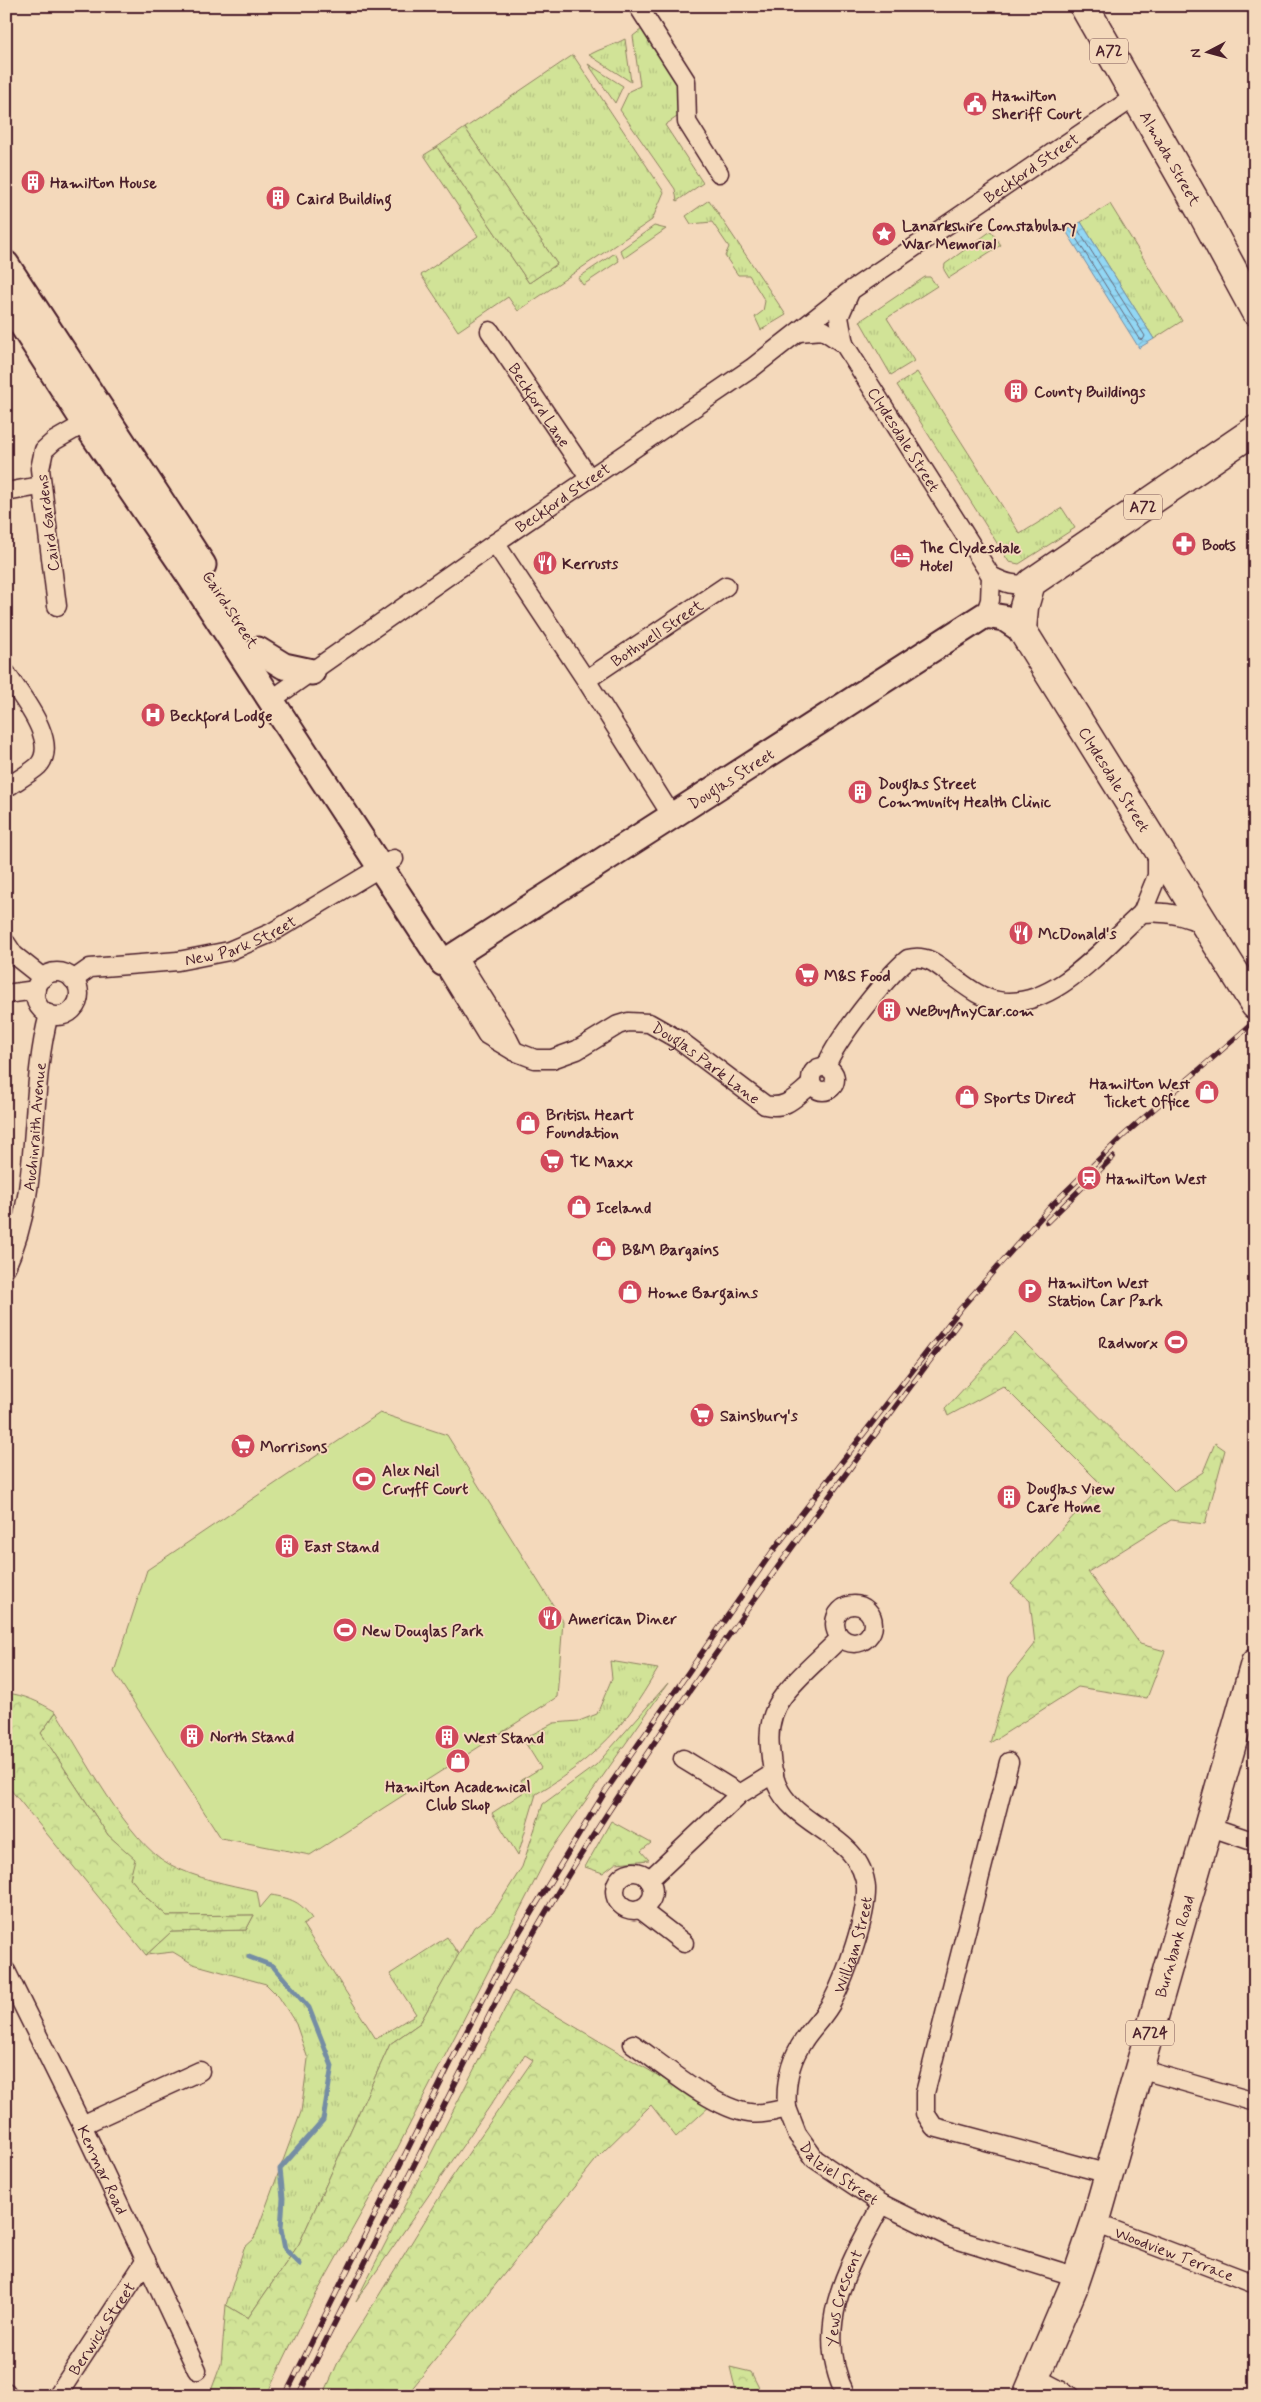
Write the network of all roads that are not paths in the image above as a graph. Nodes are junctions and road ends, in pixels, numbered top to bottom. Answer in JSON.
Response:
{"nodes":[{"id":1,"x":638,"y":6,"type":"edge"},
{"id":2,"x":1084,"y":6,"type":"edge"},
{"id":3,"x":1136,"y":96,"type":"junction"},
{"id":4,"x":718,"y":173,"type":"dead end"},
{"id":5,"x":6,"y":264,"type":"edge"},
{"id":6,"x":850,"y":291,"type":"junction"},
{"id":7,"x":6,"y":300,"type":"edge"},
{"id":8,"x":1255,"y":311,"type":"edge"},
{"id":9,"x":490,"y":331,"type":"dead end"},
{"id":10,"x":799,"y":332,"type":"junction"},
{"id":11,"x":844,"y":344,"type":"junction"},
{"id":12,"x":94,"y":418,"type":"junction"},
{"id":13,"x":1255,"y":430,"type":"edge"},
{"id":14,"x":590,"y":479,"type":"junction"},
{"id":15,"x":40,"y":486,"type":"junction"},
{"id":16,"x":6,"y":492,"type":"edge"},
{"id":17,"x":495,"y":543,"type":"junction"},
{"id":18,"x":991,"y":576,"type":"junction"},
{"id":19,"x":1031,"y":583,"type":"junction"},
{"id":20,"x":726,"y":586,"type":"dead end"},
{"id":21,"x":57,"y":606,"type":"dead end"},
{"id":22,"x":985,"y":615,"type":"junction"},
{"id":23,"x":1022,"y":630,"type":"junction"},
{"id":24,"x":258,"y":650,"type":"junction"},
{"id":25,"x":312,"y":672,"type":"junction"},
{"id":26,"x":6,"y":673,"type":"edge"},
{"id":27,"x":586,"y":680,"type":"junction"},
{"id":28,"x":278,"y":696,"type":"junction"},
{"id":29,"x":6,"y":788,"type":"edge"},
{"id":30,"x":672,"y":816,"type":"junction"},
{"id":31,"x":1156,"y":843,"type":"junction"},
{"id":32,"x":388,"y":863,"type":"junction"},
{"id":33,"x":1142,"y":913,"type":"junction"},
{"id":34,"x":1209,"y":928,"type":"junction"},
{"id":35,"x":6,"y":943,"type":"edge"},
{"id":36,"x":450,"y":959,"type":"junction"},
{"id":37,"x":73,"y":980,"type":"junction"},
{"id":38,"x":39,"y":984,"type":"junction"},
{"id":39,"x":6,"y":994,"type":"edge"},
{"id":40,"x":1253,"y":1002,"type":"edge"},
{"id":41,"x":49,"y":1014,"type":"junction"},
{"id":42,"x":6,"y":1267,"type":"edge"},
{"id":43,"x":840,"y":1638,"type":"dead end"},
{"id":44,"x":1253,"y":1676,"type":"edge"},
{"id":45,"x":683,"y":1759,"type":"dead end"},
{"id":46,"x":1009,"y":1762,"type":"dead end"},
{"id":47,"x":774,"y":1773,"type":"junction"},
{"id":48,"x":740,"y":1794,"type":"junction"},
{"id":49,"x":1208,"y":1826,"type":"junction"},
{"id":50,"x":1255,"y":1842,"type":"edge"},
{"id":51,"x":649,"y":1880,"type":"junction"},
{"id":52,"x":640,"y":1909,"type":"junction"},
{"id":53,"x":684,"y":1943,"type":"dead end"},
{"id":54,"x":6,"y":1970,"type":"edge"},
{"id":55,"x":12,"y":1994,"type":"edge"},
{"id":56,"x":633,"y":2044,"type":"dead end"},
{"id":57,"x":1139,"y":2069,"type":"junction"},
{"id":58,"x":200,"y":2071,"type":"dead end"},
{"id":59,"x":1255,"y":2102,"type":"edge"},
{"id":60,"x":787,"y":2108,"type":"junction"},
{"id":61,"x":82,"y":2125,"type":"junction"},
{"id":62,"x":1109,"y":2174,"type":"junction"},
{"id":63,"x":882,"y":2204,"type":"junction"},
{"id":64,"x":1095,"y":2223,"type":"junction"},
{"id":65,"x":146,"y":2260,"type":"junction"},
{"id":66,"x":1077,"y":2277,"type":"junction"},
{"id":67,"x":1255,"y":2284,"type":"edge"},
{"id":68,"x":196,"y":2370,"type":"dead end"},
{"id":69,"x":1031,"y":2386,"type":"edge"},
{"id":70,"x":6,"y":2392,"type":"edge"},
{"id":71,"x":8,"y":2396,"type":"edge"},
{"id":72,"x":57,"y":2396,"type":"edge"},
{"id":73,"x":846,"y":2396,"type":"edge"},
{"id":74,"x":1071,"y":2396,"type":"edge"}],
"edges":[{"from":1,"to":4,"type":"street"},
{"from":2,"to":3,"type":"main road","name":"Almada Street","number":"A72"},
{"from":3,"to":6,"type":"street","name":"Beckford Street"},
{"from":3,"to":8,"type":"main road","name":"Almada Street","number":"A72"},
{"from":5,"to":12,"type":"street","name":"Caird Street"},
{"from":6,"to":10,"type":"street","name":"Beckford Street"},
{"from":6,"to":11,"type":"street"},
{"from":7,"to":12,"type":"street","name":"Caird Street"},
{"from":9,"to":14,"type":"street","name":"Beckford Lane"},
{"from":10,"to":11,"type":"street","name":"Clydesdale Street"},
{"from":10,"to":14,"type":"street","name":"Beckford Street"},
{"from":11,"to":18,"type":"street","name":"Clydesdale Street"},
{"from":12,"to":15,"type":"street","name":"Caird Gardens"},
{"from":12,"to":24,"type":"street","name":"Caird Street"},
{"from":12,"to":28,"type":"street","name":"Caird Street"},
{"from":13,"to":19,"type":"main road","number":"A72"},
{"from":14,"to":17,"type":"street","name":"Beckford Street"},
{"from":15,"to":16,"type":"street"},
{"from":15,"to":21,"type":"street","name":"Caird Gardens"},
{"from":17,"to":25,"type":"street","name":"Beckford Street"},
{"from":17,"to":27,"type":"street"},
{"from":18,"to":19,"type":"street"},
{"from":18,"to":22,"type":"street"},
{"from":19,"to":23,"type":"main road"},
{"from":20,"to":27,"type":"street","name":"Bothwell Street"},
{"from":22,"to":23,"type":"street"},
{"from":22,"to":30,"type":"street","name":"Douglas Street"},
{"from":23,"to":31,"type":"main road","name":"Clydesdale Street"},
{"from":24,"to":25,"type":"street"},
{"from":24,"to":28,"type":"street","name":"Caird Street"},
{"from":25,"to":28,"type":"street","name":"Beckford Street"},
{"from":26,"to":29,"type":"street"},
{"from":27,"to":30,"type":"street"},
{"from":28,"to":32,"type":"street","name":"Caird Street"},
{"from":30,"to":36,"type":"street","name":"Douglas Street"},
{"from":31,"to":33,"type":"street"},
{"from":31,"to":34,"type":"main road","name":"Clydesdale Street"},
{"from":32,"to":36,"type":"street","name":"Caird Street"},
{"from":32,"to":37,"type":"street","name":"New Park Street"},
{"from":33,"to":34,"type":"street"},
{"from":33,"to":36,"type":"street","name":"Douglas Park Lane"},
{"from":34,"to":40,"type":"main road","name":"Clydesdale Street"},
{"from":35,"to":38,"type":"street"},
{"from":37,"to":38,"type":"street"},
{"from":37,"to":41,"type":"street"},
{"from":38,"to":39,"type":"street"},
{"from":38,"to":41,"type":"street"},
{"from":41,"to":42,"type":"street","name":"Auchinraith Avenue"},
{"from":43,"to":47,"type":"street","name":"William Street"},
{"from":44,"to":49,"type":"main road","name":"Burnbank Road","number":"A724"},
{"from":45,"to":48,"type":"street"},
{"from":46,"to":62,"type":"street"},
{"from":47,"to":48,"type":"street"},
{"from":47,"to":60,"type":"street","name":"William Street"},
{"from":48,"to":51,"type":"street"},
{"from":49,"to":50,"type":"street"},
{"from":49,"to":57,"type":"main road","name":"Burnbank Road","number":"A724"},
{"from":51,"to":52,"type":"street"},
{"from":51,"to":52,"type":"street"},
{"from":52,"to":53,"type":"street"},
{"from":54,"to":55,"type":"street","name":"Kenmar Road"},
{"from":55,"to":61,"type":"street","name":"Kenmar Road"},
{"from":56,"to":60,"type":"street"},
{"from":57,"to":59,"type":"street"},
{"from":57,"to":62,"type":"main road","name":"Burnbank Road","number":"A724"},
{"from":58,"to":61,"type":"street"},
{"from":60,"to":63,"type":"street","name":"Dalziel Street"},
{"from":61,"to":65,"type":"street","name":"Kenmar Road"},
{"from":62,"to":64,"type":"main road","name":"Burnbank Road","number":"A724"},
{"from":63,"to":66,"type":"street","name":"Dalziel Street"},
{"from":63,"to":73,"type":"street","name":"Yews Crescent"},
{"from":64,"to":66,"type":"main road","name":"Burnbank Road","number":"A724"},
{"from":64,"to":67,"type":"street","name":"Woodview Terrace"},
{"from":65,"to":68,"type":"street","name":"Kenmar Road"},
{"from":65,"to":72,"type":"street","name":"Berwick Street"},
{"from":66,"to":69,"type":"main road","name":"Burnbank Road","number":"A724"},
{"from":69,"to":74,"type":"street"},
{"from":70,"to":71,"type":"street"}]}
